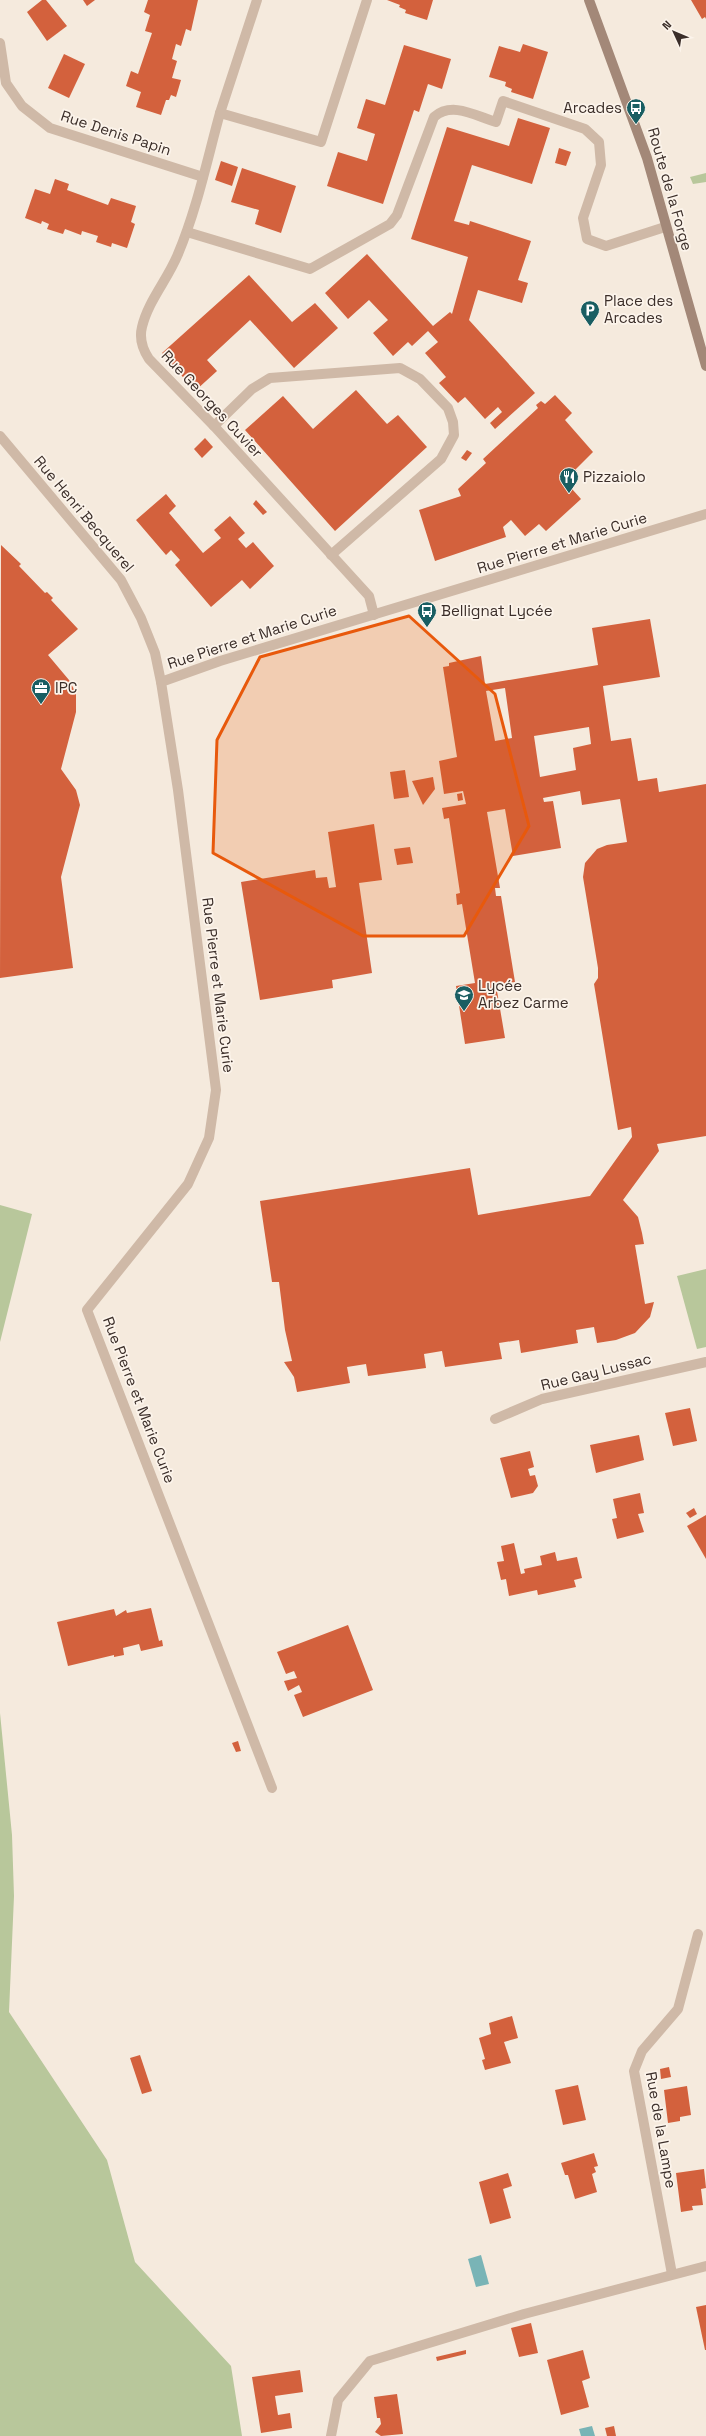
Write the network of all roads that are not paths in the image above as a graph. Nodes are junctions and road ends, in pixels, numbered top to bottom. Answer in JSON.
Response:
{"nodes":[{"id":1,"x":257,"y":0,"type":"edge"},
{"id":2,"x":367,"y":0,"type":"edge"},
{"id":3,"x":589,"y":0,"type":"edge"},
{"id":4,"x":0,"y":43,"type":"edge"},
{"id":5,"x":220,"y":113,"type":"junction"},
{"id":6,"x":203,"y":177,"type":"junction"},
{"id":7,"x":665,"y":226,"type":"junction"},
{"id":8,"x":187,"y":232,"type":"junction"},
{"id":9,"x":706,"y":366,"type":"edge"},
{"id":10,"x":214,"y":426,"type":"junction"},
{"id":11,"x":0,"y":436,"type":"edge"},
{"id":12,"x":706,"y":514,"type":"edge"},
{"id":13,"x":332,"y":555,"type":"junction"},
{"id":14,"x":374,"y":615,"type":"junction"},
{"id":15,"x":161,"y":682,"type":"junction"},
{"id":16,"x":706,"y":1362,"type":"edge"},
{"id":17,"x":495,"y":1419,"type":"dead end"},
{"id":18,"x":272,"y":1788,"type":"dead end"},
{"id":19,"x":698,"y":1934,"type":"dead end"},
{"id":20,"x":706,"y":2266,"type":"edge"},
{"id":21,"x":672,"y":2274,"type":"junction"},
{"id":22,"x":331,"y":2436,"type":"edge"}],
"edges":[{"from":1,"to":5,"type":"street","name":"Rue Georges Cuvier"},
{"from":2,"to":5,"type":"street"},
{"from":3,"to":7,"type":"main road","name":"Route de la Forge"},
{"from":4,"to":6,"type":"street","name":"Rue Denis Papin"},
{"from":5,"to":6,"type":"street","name":"Rue Georges Cuvier"},
{"from":6,"to":8,"type":"street","name":"Rue Georges Cuvier"},
{"from":7,"to":8,"type":"street"},
{"from":7,"to":9,"type":"main road","name":"Route de la Forge"},
{"from":8,"to":10,"type":"street","name":"Rue Georges Cuvier"},
{"from":10,"to":13,"type":"street","name":"Rue Georges Cuvier"},
{"from":10,"to":13,"type":"street"},
{"from":11,"to":15,"type":"street","name":"Rue Henri Becquerel"},
{"from":12,"to":14,"type":"street","name":"Rue Pierre et Marie Curie"},
{"from":13,"to":14,"type":"street","name":"Rue Georges Cuvier"},
{"from":14,"to":15,"type":"street","name":"Rue Pierre et Marie Curie"},
{"from":15,"to":18,"type":"street","name":"Rue Pierre et Marie Curie"},
{"from":16,"to":17,"type":"street","name":"Rue Gay Lussac"},
{"from":19,"to":21,"type":"street","name":"Rue de la Lampe"},
{"from":20,"to":21,"type":"street"},
{"from":21,"to":22,"type":"street"}]}
